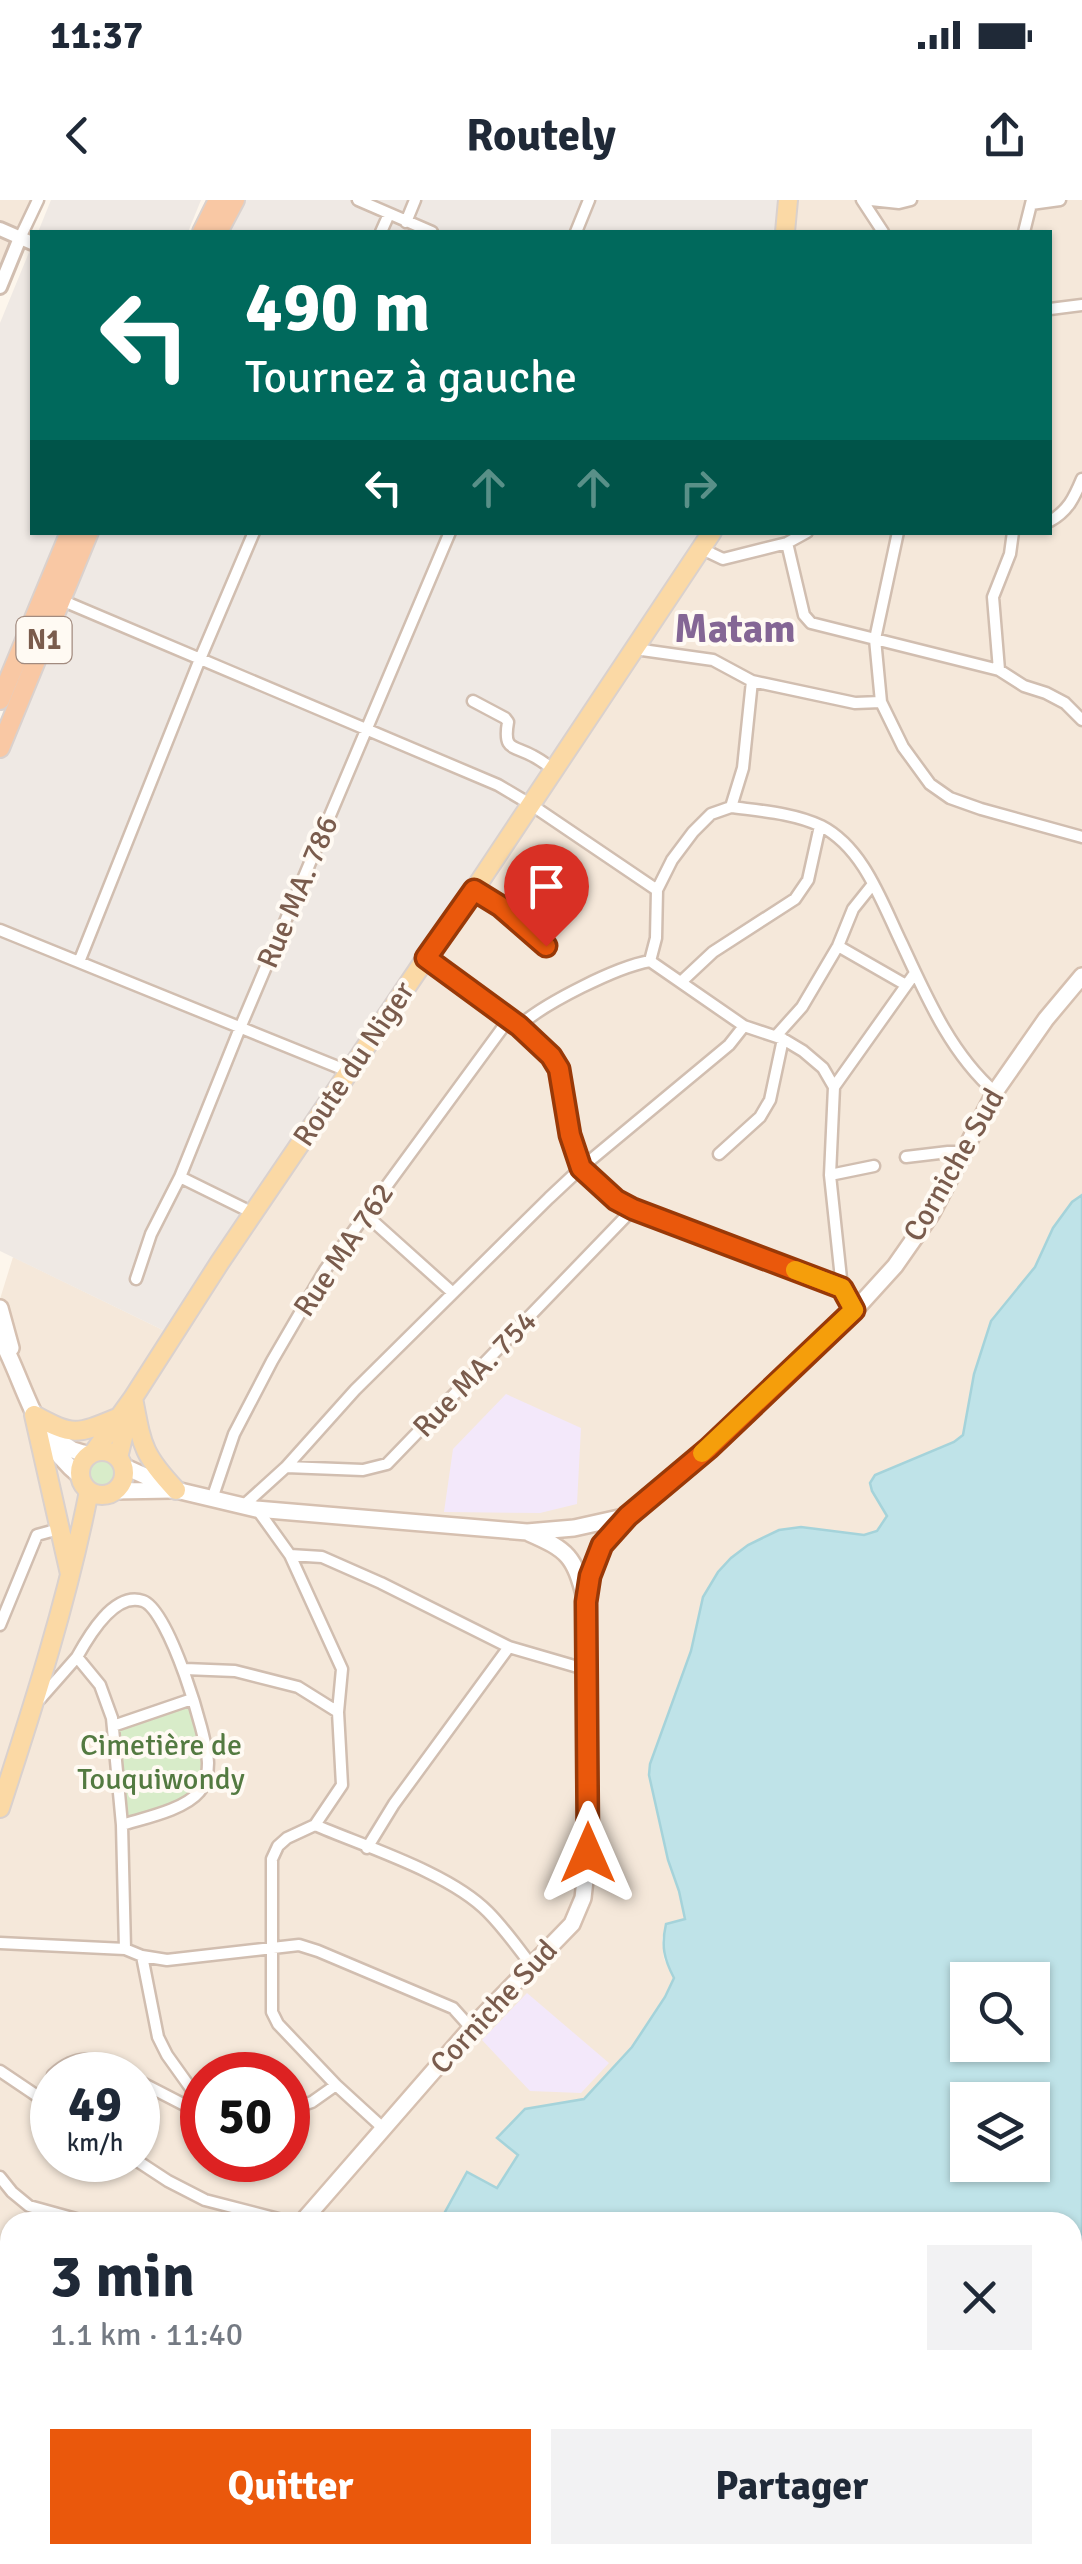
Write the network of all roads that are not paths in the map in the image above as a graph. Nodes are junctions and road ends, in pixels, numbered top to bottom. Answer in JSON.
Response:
{"nodes":[{"id":1,"x":38,"y":200,"type":"edge"},
{"id":2,"x":218,"y":200,"type":"edge"},
{"id":3,"x":234,"y":200,"type":"edge"},
{"id":4,"x":358,"y":200,"type":"edge"},
{"id":5,"x":415,"y":200,"type":"edge"},
{"id":6,"x":589,"y":200,"type":"edge"},
{"id":7,"x":788,"y":200,"type":"edge"},
{"id":8,"x":862,"y":200,"type":"edge"},
{"id":9,"x":871,"y":200,"type":"edge"},
{"id":10,"x":910,"y":200,"type":"edge"},
{"id":11,"x":1060,"y":200,"type":"edge"},
{"id":12,"x":1031,"y":202,"type":"edge"},
{"id":13,"x":389,"y":214,"type":"junction"},
{"id":14,"x":406,"y":222,"type":"junction"},
{"id":15,"x":0,"y":229,"type":"edge"},
{"id":16,"x":203,"y":230,"type":"edge"},
{"id":17,"x":219,"y":230,"type":"edge"},
{"id":18,"x":382,"y":230,"type":"edge"},
{"id":19,"x":427,"y":230,"type":"edge"},
{"id":20,"x":577,"y":230,"type":"edge"},
{"id":21,"x":785,"y":230,"type":"edge"},
{"id":22,"x":882,"y":230,"type":"edge"},
{"id":23,"x":1024,"y":230,"type":"edge"},
{"id":24,"x":26,"y":240,"type":"edge"},
{"id":25,"x":0,"y":287,"type":"edge"},
{"id":26,"x":1082,"y":304,"type":"edge"},
{"id":27,"x":1052,"y":309,"type":"edge"},
{"id":28,"x":1082,"y":479,"type":"edge"},
{"id":29,"x":1052,"y":521,"type":"edge"},
{"id":30,"x":69,"y":535,"type":"edge"},
{"id":31,"x":88,"y":535,"type":"edge"},
{"id":32,"x":253,"y":535,"type":"edge"},
{"id":33,"x":449,"y":535,"type":"edge"},
{"id":34,"x":710,"y":535,"type":"edge"},
{"id":35,"x":802,"y":535,"type":"edge"},
{"id":36,"x":897,"y":535,"type":"edge"},
{"id":37,"x":1013,"y":535,"type":"edge"},
{"id":38,"x":788,"y":543,"type":"junction"},
{"id":39,"x":702,"y":549,"type":"junction"},
{"id":40,"x":61,"y":600,"type":"junction"},
{"id":41,"x":875,"y":638,"type":"junction"},
{"id":42,"x":635,"y":650,"type":"junction"},
{"id":43,"x":200,"y":659,"type":"junction"},
{"id":44,"x":999,"y":670,"type":"junction"},
{"id":45,"x":752,"y":681,"type":"junction"},
{"id":46,"x":0,"y":700,"type":"edge"},
{"id":47,"x":473,"y":701,"type":"dead end"},
{"id":48,"x":881,"y":702,"type":"junction"},
{"id":49,"x":1082,"y":720,"type":"edge"},
{"id":50,"x":368,"y":729,"type":"junction"},
{"id":51,"x":0,"y":748,"type":"edge"},
{"id":52,"x":554,"y":770,"type":"junction"},
{"id":53,"x":530,"y":804,"type":"junction"},
{"id":54,"x":731,"y":807,"type":"junction"},
{"id":55,"x":820,"y":826,"type":"junction"},
{"id":56,"x":1082,"y":837,"type":"edge"},
{"id":57,"x":873,"y":884,"type":"junction"},
{"id":58,"x":474,"y":890,"type":"junction"},
{"id":59,"x":657,"y":890,"type":"junction"},
{"id":60,"x":0,"y":930,"type":"edge"},
{"id":61,"x":546,"y":946,"type":"dead end"},
{"id":62,"x":838,"y":946,"type":"junction"},
{"id":63,"x":426,"y":958,"type":"junction"},
{"id":64,"x":650,"y":961,"type":"junction"},
{"id":65,"x":78,"y":962,"type":"junction"},
{"id":66,"x":915,"y":973,"type":"junction"},
{"id":67,"x":1082,"y":976,"type":"edge"},
{"id":68,"x":681,"y":982,"type":"junction"},
{"id":69,"x":906,"y":985,"type":"junction"},
{"id":70,"x":514,"y":1022,"type":"junction"},
{"id":71,"x":744,"y":1026,"type":"junction"},
{"id":72,"x":240,"y":1028,"type":"junction"},
{"id":73,"x":779,"y":1038,"type":"junction"},
{"id":74,"x":350,"y":1072,"type":"junction"},
{"id":75,"x":834,"y":1087,"type":"junction"},
{"id":76,"x":995,"y":1092,"type":"junction"},
{"id":77,"x":965,"y":1152,"type":"junction"},
{"id":78,"x":720,"y":1154,"type":"dead end"},
{"id":79,"x":906,"y":1157,"type":"dead end"},
{"id":80,"x":874,"y":1166,"type":"dead end"},
{"id":81,"x":581,"y":1168,"type":"junction"},
{"id":82,"x":830,"y":1175,"type":"junction"},
{"id":83,"x":180,"y":1177,"type":"junction"},
{"id":84,"x":633,"y":1209,"type":"junction"},
{"id":85,"x":253,"y":1213,"type":"junction"},
{"id":86,"x":366,"y":1214,"type":"junction"},
{"id":87,"x":136,"y":1278,"type":"dead end"},
{"id":88,"x":842,"y":1288,"type":"junction"},
{"id":89,"x":453,"y":1293,"type":"junction"},
{"id":90,"x":0,"y":1308,"type":"edge"},
{"id":91,"x":854,"y":1310,"type":"junction"},
{"id":92,"x":0,"y":1337,"type":"edge"},
{"id":93,"x":13,"y":1362,"type":"junction"},
{"id":94,"x":133,"y":1398,"type":"junction"},
{"id":95,"x":117,"y":1418,"type":"junction"},
{"id":96,"x":38,"y":1423,"type":"junction"},
{"id":97,"x":91,"y":1454,"type":"junction"},
{"id":98,"x":120,"y":1462,"type":"junction"},
{"id":99,"x":286,"y":1467,"type":"junction"},
{"id":100,"x":98,"y":1488,"type":"junction"},
{"id":101,"x":176,"y":1490,"type":"junction"},
{"id":102,"x":212,"y":1499,"type":"junction"},
{"id":103,"x":250,"y":1507,"type":"junction"},
{"id":104,"x":628,"y":1516,"type":"junction"},
{"id":105,"x":60,"y":1529,"type":"junction"},
{"id":106,"x":527,"y":1532,"type":"junction"},
{"id":107,"x":290,"y":1555,"type":"junction"},
{"id":108,"x":70,"y":1574,"type":"junction"},
{"id":109,"x":586,"y":1602,"type":"junction"},
{"id":110,"x":0,"y":1625,"type":"edge"},
{"id":111,"x":509,"y":1647,"type":"junction"},
{"id":112,"x":77,"y":1657,"type":"junction"},
{"id":113,"x":184,"y":1669,"type":"junction"},
{"id":114,"x":588,"y":1670,"type":"junction"},
{"id":115,"x":192,"y":1699,"type":"junction"},
{"id":116,"x":32,"y":1707,"type":"junction"},
{"id":117,"x":338,"y":1712,"type":"junction"},
{"id":118,"x":112,"y":1726,"type":"junction"},
{"id":119,"x":0,"y":1808,"type":"edge"},
{"id":120,"x":122,"y":1825,"type":"junction"},
{"id":121,"x":315,"y":1825,"type":"junction"},
{"id":122,"x":368,"y":1848,"type":"junction"},
{"id":123,"x":0,"y":1943,"type":"edge"},
{"id":124,"x":274,"y":1948,"type":"junction"},
{"id":125,"x":125,"y":1949,"type":"junction"},
{"id":126,"x":142,"y":1956,"type":"junction"},
{"id":127,"x":532,"y":1966,"type":"junction"},
{"id":128,"x":471,"y":2028,"type":"junction"},
{"id":129,"x":0,"y":2071,"type":"edge"},
{"id":130,"x":180,"y":2073,"type":"edge"},
{"id":131,"x":336,"y":2086,"type":"junction"},
{"id":132,"x":30,"y":2090,"type":"edge"},
{"id":133,"x":310,"y":2103,"type":"edge"},
{"id":134,"x":383,"y":2128,"type":"junction"},
{"id":135,"x":160,"y":2176,"type":"edge"},
{"id":136,"x":0,"y":2177,"type":"edge"},
{"id":137,"x":51,"y":2212,"type":"edge"},
{"id":138,"x":251,"y":2212,"type":"edge"},
{"id":139,"x":311,"y":2212,"type":"edge"}],
"edges":[{"from":1,"to":24,"type":"street"},
{"from":2,"to":16,"type":"highway"},
{"from":3,"to":17,"type":"highway"},
{"from":4,"to":13,"type":"street"},
{"from":5,"to":14,"type":"street"},
{"from":6,"to":20,"type":"street"},
{"from":7,"to":21,"type":"main road"},
{"from":8,"to":22,"type":"street"},
{"from":9,"to":10,"type":"street"},
{"from":11,"to":12,"type":"street"},
{"from":12,"to":23,"type":"street"},
{"from":13,"to":14,"type":"street"},
{"from":13,"to":18,"type":"street"},
{"from":14,"to":19,"type":"street"},
{"from":15,"to":24,"type":"street"},
{"from":24,"to":25,"type":"street"},
{"from":26,"to":27,"type":"street"},
{"from":28,"to":29,"type":"street"},
{"from":30,"to":46,"type":"highway","number":"N1"},
{"from":31,"to":40,"type":"highway","number":"N1"},
{"from":32,"to":43,"type":"street"},
{"from":33,"to":50,"type":"street","name":"Rue MA. 786"},
{"from":34,"to":39,"type":"main road","name":"Route du Niger"},
{"from":35,"to":38,"type":"street"},
{"from":36,"to":41,"type":"street"},
{"from":37,"to":44,"type":"street"},
{"from":38,"to":39,"type":"street"},
{"from":38,"to":41,"type":"street"},
{"from":39,"to":42,"type":"main road","name":"Route du Niger"},
{"from":40,"to":43,"type":"street"},
{"from":40,"to":51,"type":"highway","number":"N1"},
{"from":41,"to":44,"type":"street"},
{"from":41,"to":48,"type":"street"},
{"from":42,"to":45,"type":"street"},
{"from":42,"to":52,"type":"main road","name":"Route du Niger"},
{"from":43,"to":50,"type":"street"},
{"from":43,"to":65,"type":"street"},
{"from":44,"to":49,"type":"street"},
{"from":45,"to":48,"type":"street"},
{"from":45,"to":54,"type":"street"},
{"from":47,"to":52,"type":"street"},
{"from":48,"to":56,"type":"street"},
{"from":50,"to":53,"type":"street"},
{"from":50,"to":72,"type":"street","name":"Rue MA. 786"},
{"from":52,"to":53,"type":"main road","name":"Route du Niger"},
{"from":53,"to":58,"type":"main road","name":"Route du Niger"},
{"from":53,"to":59,"type":"street"},
{"from":54,"to":55,"type":"street"},
{"from":54,"to":59,"type":"street"},
{"from":55,"to":57,"type":"street"},
{"from":55,"to":68,"type":"street"},
{"from":57,"to":62,"type":"street"},
{"from":57,"to":66,"type":"street"},
{"from":58,"to":61,"type":"street"},
{"from":58,"to":63,"type":"main road","name":"Route du Niger"},
{"from":59,"to":64,"type":"street"},
{"from":60,"to":65,"type":"street"},
{"from":62,"to":69,"type":"street"},
{"from":62,"to":73,"type":"street"},
{"from":63,"to":70,"type":"street"},
{"from":63,"to":74,"type":"main road","name":"Route du Niger"},
{"from":64,"to":68,"type":"street"},
{"from":64,"to":70,"type":"street"},
{"from":65,"to":72,"type":"street"},
{"from":66,"to":69,"type":"street"},
{"from":66,"to":76,"type":"street"},
{"from":67,"to":76,"type":"main road","name":"Corniche Sud"},
{"from":68,"to":71,"type":"street"},
{"from":69,"to":75,"type":"street"},
{"from":70,"to":81,"type":"street"},
{"from":70,"to":86,"type":"street","name":"Rue MA 762"},
{"from":71,"to":73,"type":"street"},
{"from":71,"to":81,"type":"street"},
{"from":72,"to":74,"type":"street"},
{"from":72,"to":83,"type":"street","name":"Rue MA. 786"},
{"from":73,"to":75,"type":"street"},
{"from":73,"to":78,"type":"street"},
{"from":74,"to":85,"type":"main road","name":"Route du Niger"},
{"from":75,"to":82,"type":"street"},
{"from":76,"to":77,"type":"main road","name":"Corniche Sud"},
{"from":77,"to":79,"type":"street"},
{"from":77,"to":91,"type":"main road","name":"Corniche Sud"},
{"from":80,"to":82,"type":"street"},
{"from":81,"to":84,"type":"street"},
{"from":81,"to":89,"type":"street"},
{"from":82,"to":88,"type":"street"},
{"from":83,"to":85,"type":"street"},
{"from":83,"to":87,"type":"street","name":"Rue MA. 786"},
{"from":84,"to":88,"type":"street"},
{"from":84,"to":99,"type":"street","name":"Rue MA. 754"},
{"from":85,"to":94,"type":"main road","name":"Route du Niger"},
{"from":86,"to":89,"type":"street"},
{"from":86,"to":102,"type":"street","name":"Rue MA 762"},
{"from":88,"to":91,"type":"street"},
{"from":89,"to":99,"type":"street"},
{"from":90,"to":93,"type":"main road"},
{"from":91,"to":104,"type":"main road","name":"Corniche Sud"},
{"from":92,"to":93,"type":"main road"},
{"from":93,"to":96,"type":"main road"},
{"from":94,"to":95,"type":"main road","name":"Route du Niger"},
{"from":94,"to":98,"type":"main road","name":"Route du Niger"},
{"from":94,"to":101,"type":"main road"},
{"from":95,"to":96,"type":"main road"},
{"from":95,"to":97,"type":"main road","name":"Route du Niger"},
{"from":96,"to":97,"type":"main road"},
{"from":96,"to":100,"type":"main road"},
{"from":96,"to":105,"type":"main road"},
{"from":97,"to":98,"type":"main road"},
{"from":97,"to":100,"type":"main road","name":"Route du Niger"},
{"from":98,"to":100,"type":"main road","name":"Route du Niger"},
{"from":98,"to":101,"type":"main road"},
{"from":99,"to":103,"type":"street"},
{"from":100,"to":101,"type":"main road"},
{"from":100,"to":108,"type":"main road"},
{"from":101,"to":102,"type":"main road"},
{"from":102,"to":103,"type":"main road"},
{"from":103,"to":106,"type":"main road"},
{"from":103,"to":107,"type":"street"},
{"from":104,"to":106,"type":"main road"},
{"from":104,"to":109,"type":"main road","name":"Corniche Sud"},
{"from":105,"to":108,"type":"main road"},
{"from":105,"to":110,"type":"street"},
{"from":106,"to":109,"type":"main road"},
{"from":107,"to":111,"type":"street"},
{"from":107,"to":117,"type":"street"},
{"from":108,"to":116,"type":"main road"},
{"from":109,"to":114,"type":"main road","name":"Corniche Sud"},
{"from":111,"to":114,"type":"street"},
{"from":111,"to":122,"type":"street"},
{"from":112,"to":113,"type":"street"},
{"from":112,"to":116,"type":"street"},
{"from":112,"to":118,"type":"street"},
{"from":113,"to":115,"type":"street"},
{"from":113,"to":117,"type":"street"},
{"from":114,"to":127,"type":"main road","name":"Corniche Sud"},
{"from":115,"to":118,"type":"street"},
{"from":115,"to":120,"type":"street"},
{"from":116,"to":119,"type":"main road"},
{"from":117,"to":121,"type":"street"},
{"from":118,"to":120,"type":"street"},
{"from":120,"to":125,"type":"street"},
{"from":121,"to":122,"type":"street"},
{"from":121,"to":124,"type":"street"},
{"from":122,"to":127,"type":"street"},
{"from":123,"to":125,"type":"street"},
{"from":124,"to":126,"type":"street"},
{"from":124,"to":128,"type":"street"},
{"from":124,"to":131,"type":"street"},
{"from":125,"to":126,"type":"street"},
{"from":126,"to":130,"type":"street"},
{"from":127,"to":128,"type":"main road","name":"Corniche Sud"},
{"from":128,"to":134,"type":"main road","name":"Corniche Sud"},
{"from":129,"to":132,"type":"street"},
{"from":131,"to":133,"type":"street"},
{"from":131,"to":134,"type":"street"},
{"from":134,"to":139,"type":"main road","name":"Corniche Sud"},
{"from":135,"to":138,"type":"street"},
{"from":136,"to":137,"type":"street"}]}
